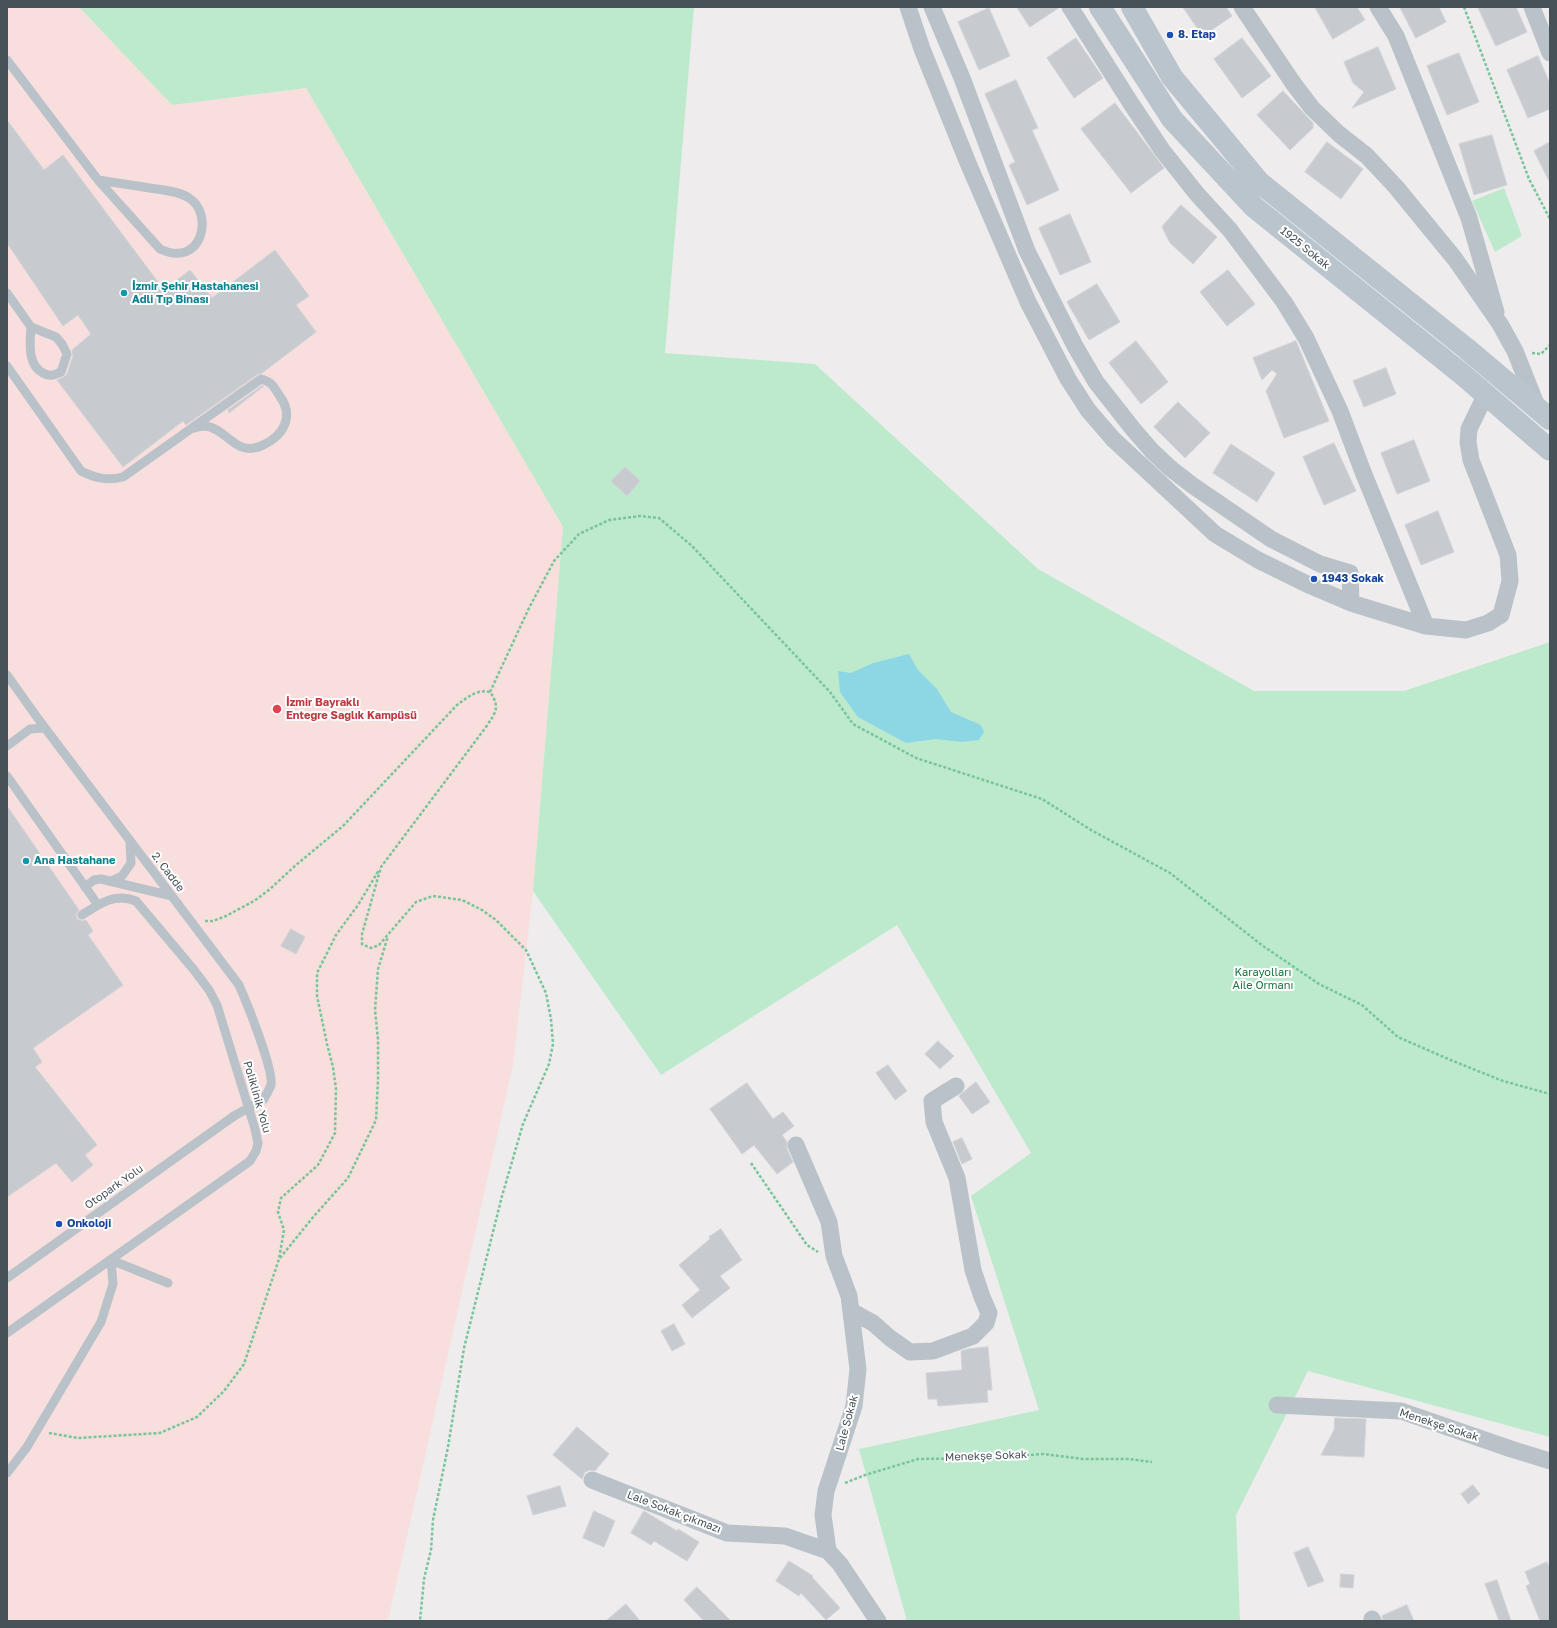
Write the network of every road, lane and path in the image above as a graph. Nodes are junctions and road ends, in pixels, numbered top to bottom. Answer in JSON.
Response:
{"nodes":[{"id":1,"x":908,"y":7,"type":"edge"},
{"id":2,"x":932,"y":7,"type":"edge"},
{"id":3,"x":1070,"y":7,"type":"edge"},
{"id":4,"x":1100,"y":7,"type":"edge"},
{"id":5,"x":1132,"y":7,"type":"edge"},
{"id":6,"x":1242,"y":7,"type":"edge"},
{"id":7,"x":1378,"y":7,"type":"edge"},
{"id":8,"x":1464,"y":7,"type":"edge"},
{"id":9,"x":1532,"y":7,"type":"edge"},
{"id":10,"x":1550,"y":53,"type":"edge"},
{"id":11,"x":7,"y":60,"type":"edge"},
{"id":12,"x":98,"y":180,"type":"junction"},
{"id":13,"x":1550,"y":219,"type":"edge"},
{"id":14,"x":7,"y":293,"type":"edge"},
{"id":15,"x":1500,"y":324,"type":"junction"},
{"id":16,"x":31,"y":327,"type":"junction"},
{"id":17,"x":7,"y":366,"type":"edge"},
{"id":18,"x":1486,"y":394,"type":"junction"},
{"id":19,"x":1544,"y":414,"type":"edge"},
{"id":20,"x":194,"y":428,"type":"junction"},
{"id":21,"x":1550,"y":450,"type":"edge"},
{"id":22,"x":1351,"y":603,"type":"junction"},
{"id":23,"x":1426,"y":626,"type":"junction"},
{"id":24,"x":7,"y":675,"type":"edge"},
{"id":25,"x":490,"y":692,"type":"junction"},
{"id":26,"x":45,"y":728,"type":"junction"},
{"id":27,"x":7,"y":746,"type":"edge"},
{"id":28,"x":7,"y":776,"type":"edge"},
{"id":29,"x":130,"y":840,"type":"junction"},
{"id":30,"x":381,"y":867,"type":"junction"},
{"id":31,"x":112,"y":881,"type":"junction"},
{"id":32,"x":85,"y":887,"type":"junction"},
{"id":33,"x":172,"y":896,"type":"junction"},
{"id":34,"x":98,"y":905,"type":"junction"},
{"id":35,"x":82,"y":915,"type":"dead end"},
{"id":36,"x":191,"y":921,"type":"junction"},
{"id":37,"x":388,"y":933,"type":"junction"},
{"id":38,"x":956,"y":1086,"type":"dead end"},
{"id":39,"x":1550,"y":1094,"type":"edge"},
{"id":40,"x":264,"y":1099,"type":"joint"},
{"id":41,"x":796,"y":1145,"type":"dead end"},
{"id":42,"x":751,"y":1163,"type":"dead end"},
{"id":43,"x":834,"y":1256,"type":"junction"},
{"id":44,"x":279,"y":1259,"type":"junction"},
{"id":45,"x":111,"y":1260,"type":"junction"},
{"id":46,"x":7,"y":1278,"type":"edge"},
{"id":47,"x":168,"y":1283,"type":"dead end"},
{"id":48,"x":851,"y":1311,"type":"junction"},
{"id":49,"x":7,"y":1333,"type":"edge"},
{"id":50,"x":1277,"y":1405,"type":"dead end"},
{"id":51,"x":36,"y":1431,"type":"junction"},
{"id":52,"x":1550,"y":1461,"type":"edge"},
{"id":53,"x":1152,"y":1462,"type":"dead end"},
{"id":54,"x":7,"y":1473,"type":"edge"},
{"id":55,"x":592,"y":1480,"type":"dead end"},
{"id":56,"x":826,"y":1491,"type":"junction"},
{"id":57,"x":828,"y":1550,"type":"junction"},
{"id":58,"x":420,"y":1621,"type":"edge"},
{"id":59,"x":878,"y":1621,"type":"edge"}],
"edges":[{"from":1,"to":22,"type":"street"},
{"from":2,"to":22,"type":"street"},
{"from":3,"to":23,"type":"street"},
{"from":4,"to":18,"type":"main road","name":"1925 Sokak"},
{"from":5,"to":19,"type":"main road","name":"1925 Sokak"},
{"from":6,"to":15,"type":"street"},
{"from":7,"to":15,"type":"street"},
{"from":8,"to":13,"type":"path"},
{"from":9,"to":10,"type":"street"},
{"from":11,"to":12,"type":"lane"},
{"from":12,"to":12,"type":"lane"},
{"from":14,"to":16,"type":"lane"},
{"from":15,"to":19,"type":"street"},
{"from":16,"to":16,"type":"lane"},
{"from":17,"to":20,"type":"lane"},
{"from":18,"to":21,"type":"main road","name":"1925 Sokak"},
{"from":18,"to":23,"type":"street"},
{"from":20,"to":20,"type":"lane"},
{"from":22,"to":23,"type":"street"},
{"from":24,"to":26,"type":"lane","name":"2. Cadde"},
{"from":25,"to":30,"type":"path"},
{"from":25,"to":36,"type":"path"},
{"from":25,"to":39,"type":"path"},
{"from":26,"to":27,"type":"lane"},
{"from":26,"to":29,"type":"lane","name":"2. Cadde"},
{"from":28,"to":32,"type":"lane"},
{"from":29,"to":31,"type":"lane"},
{"from":29,"to":33,"type":"lane","name":"2. Cadde"},
{"from":30,"to":37,"type":"path"},
{"from":30,"to":44,"type":"path"},
{"from":31,"to":32,"type":"lane"},
{"from":31,"to":33,"type":"lane"},
{"from":32,"to":34,"type":"lane"},
{"from":33,"to":36,"type":"lane","name":"2. Cadde"},
{"from":34,"to":35,"type":"lane","name":"Poliklinik Yolu"},
{"from":34,"to":45,"type":"lane","name":"Poliklinik Yolu"},
{"from":36,"to":40,"type":"lane","name":"2. Cadde"},
{"from":37,"to":44,"type":"path"},
{"from":37,"to":58,"type":"path"},
{"from":38,"to":48,"type":"street"},
{"from":40,"to":46,"type":"lane","name":"Otopark Yolu","bridge":true},
{"from":41,"to":43,"type":"street","name":"Lale Sokak"},
{"from":42,"to":43,"type":"path"},
{"from":43,"to":48,"type":"street","name":"Lale Sokak"},
{"from":44,"to":51,"type":"path"},
{"from":45,"to":47,"type":"lane"},
{"from":45,"to":49,"type":"lane","name":"Poliklinik Yolu"},
{"from":45,"to":51,"type":"lane"},
{"from":48,"to":56,"type":"street","name":"Lale Sokak"},
{"from":50,"to":52,"type":"street","name":"Menekşe Sokak"},
{"from":51,"to":54,"type":"lane"},
{"from":53,"to":56,"type":"path","name":"Menekşe Sokak"},
{"from":55,"to":57,"type":"street","name":"Lale Sokak çıkmazı"},
{"from":56,"to":57,"type":"street","name":"Lale Sokak"},
{"from":57,"to":59,"type":"street"}]}
